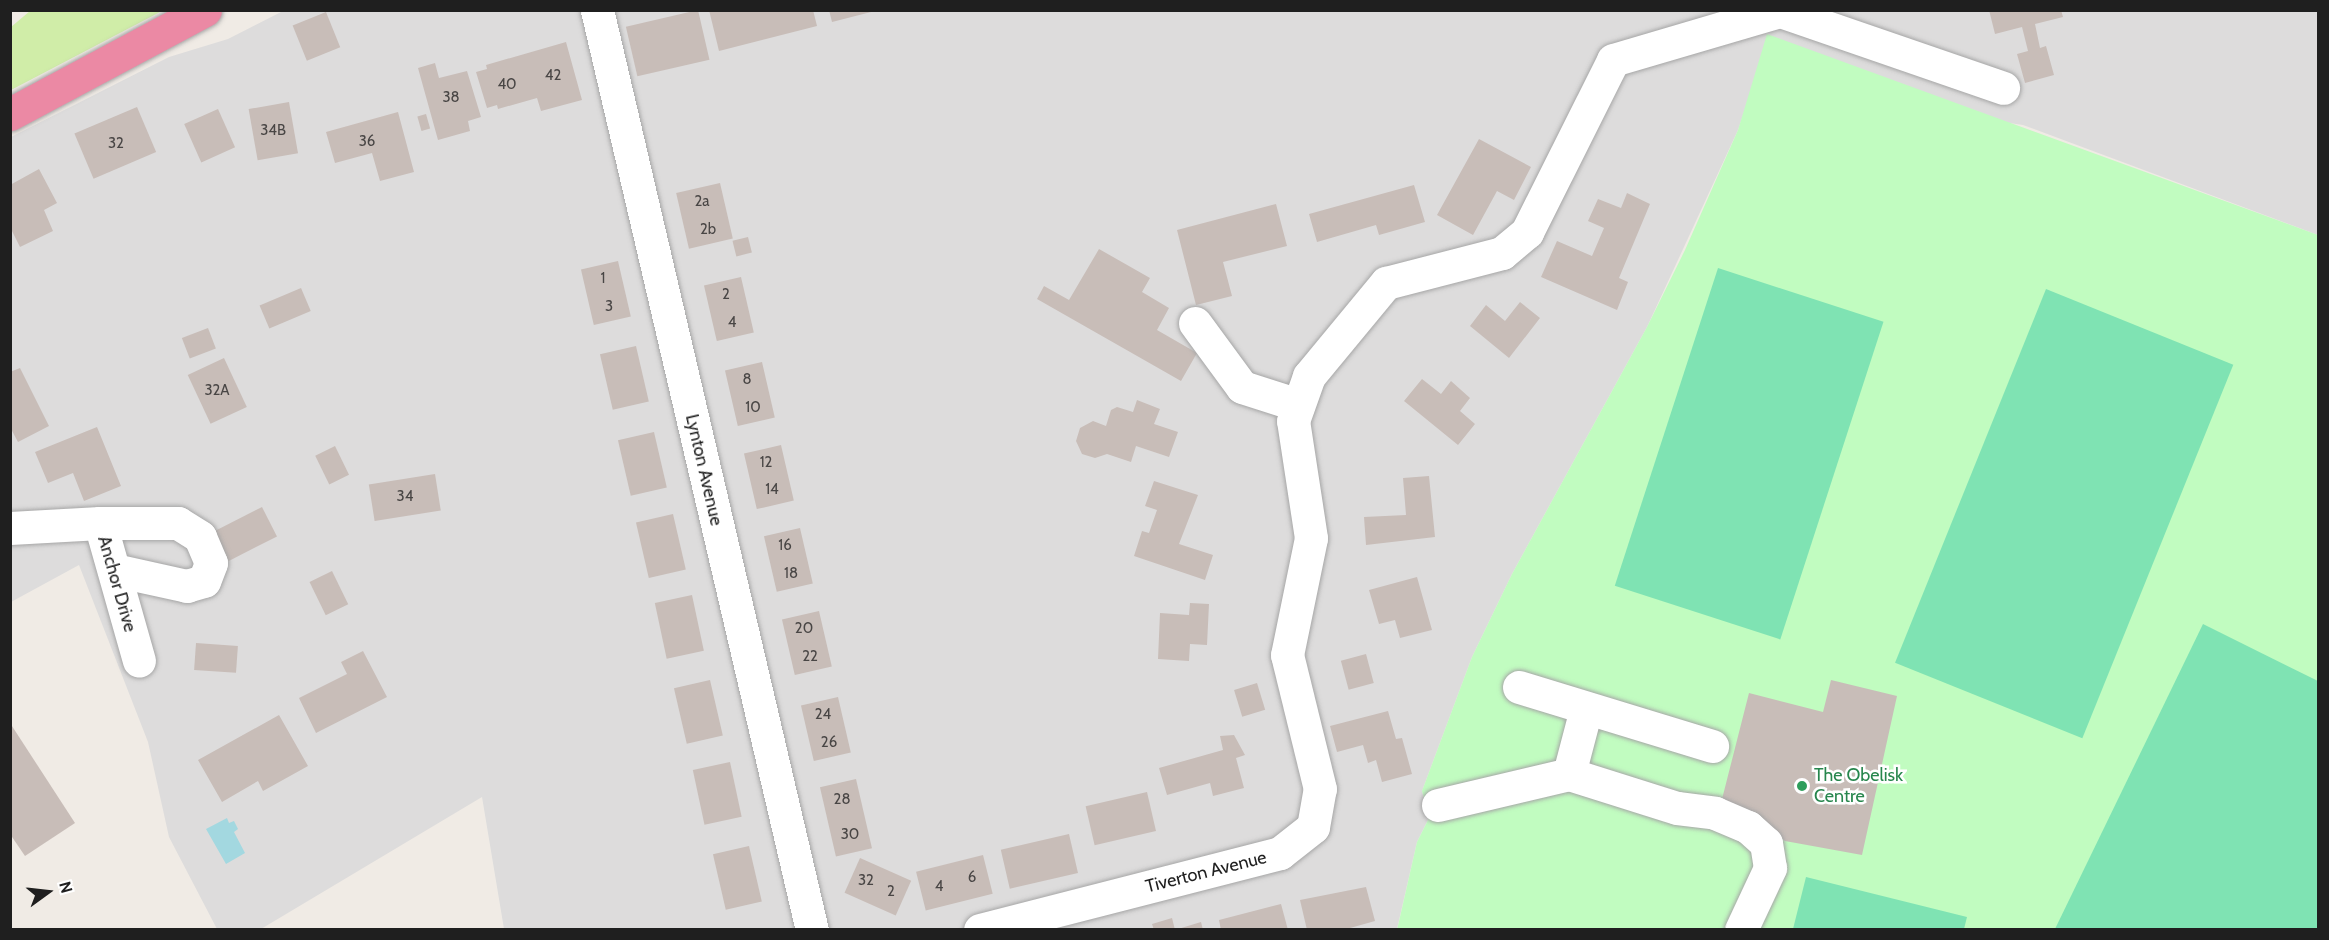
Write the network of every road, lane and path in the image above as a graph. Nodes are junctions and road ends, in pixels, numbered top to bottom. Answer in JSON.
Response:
{"nodes":[{"id":1,"x":205,"y":10,"type":"edge"},
{"id":2,"x":597,"y":10,"type":"edge"},
{"id":3,"x":2003,"y":88,"type":"dead end"},
{"id":4,"x":10,"y":114,"type":"edge"},
{"id":5,"x":1195,"y":323,"type":"dead end"},
{"id":6,"x":1298,"y":405,"type":"junction"},
{"id":7,"x":100,"y":524,"type":"junction"},
{"id":8,"x":10,"y":528,"type":"edge"},
{"id":9,"x":114,"y":570,"type":"junction"},
{"id":10,"x":139,"y":661,"type":"dead end"},
{"id":11,"x":1519,"y":687,"type":"dead end"},
{"id":12,"x":1586,"y":709,"type":"junction"},
{"id":13,"x":1712,"y":746,"type":"dead end"},
{"id":14,"x":1569,"y":774,"type":"junction"},
{"id":15,"x":1438,"y":805,"type":"dead end"},
{"id":16,"x":812,"y":930,"type":"edge"},
{"id":17,"x":980,"y":930,"type":"edge"},
{"id":18,"x":1741,"y":930,"type":"edge"}],
"edges":[{"from":1,"to":4,"type":"highway"},
{"from":2,"to":16,"type":"street","name":"Lynton Avenue"},
{"from":3,"to":6,"type":"street","name":"Tiverton Avenue"},
{"from":5,"to":6,"type":"street"},
{"from":6,"to":17,"type":"street","name":"Tiverton Avenue"},
{"from":7,"to":8,"type":"street","name":"Anchor Drive"},
{"from":7,"to":9,"type":"street","name":"Anchor Drive"},
{"from":7,"to":9,"type":"street"},
{"from":9,"to":10,"type":"street","name":"Anchor Drive"},
{"from":11,"to":12,"type":"street"},
{"from":12,"to":13,"type":"street"},
{"from":12,"to":14,"type":"street"},
{"from":14,"to":15,"type":"street"},
{"from":14,"to":18,"type":"street"}]}
